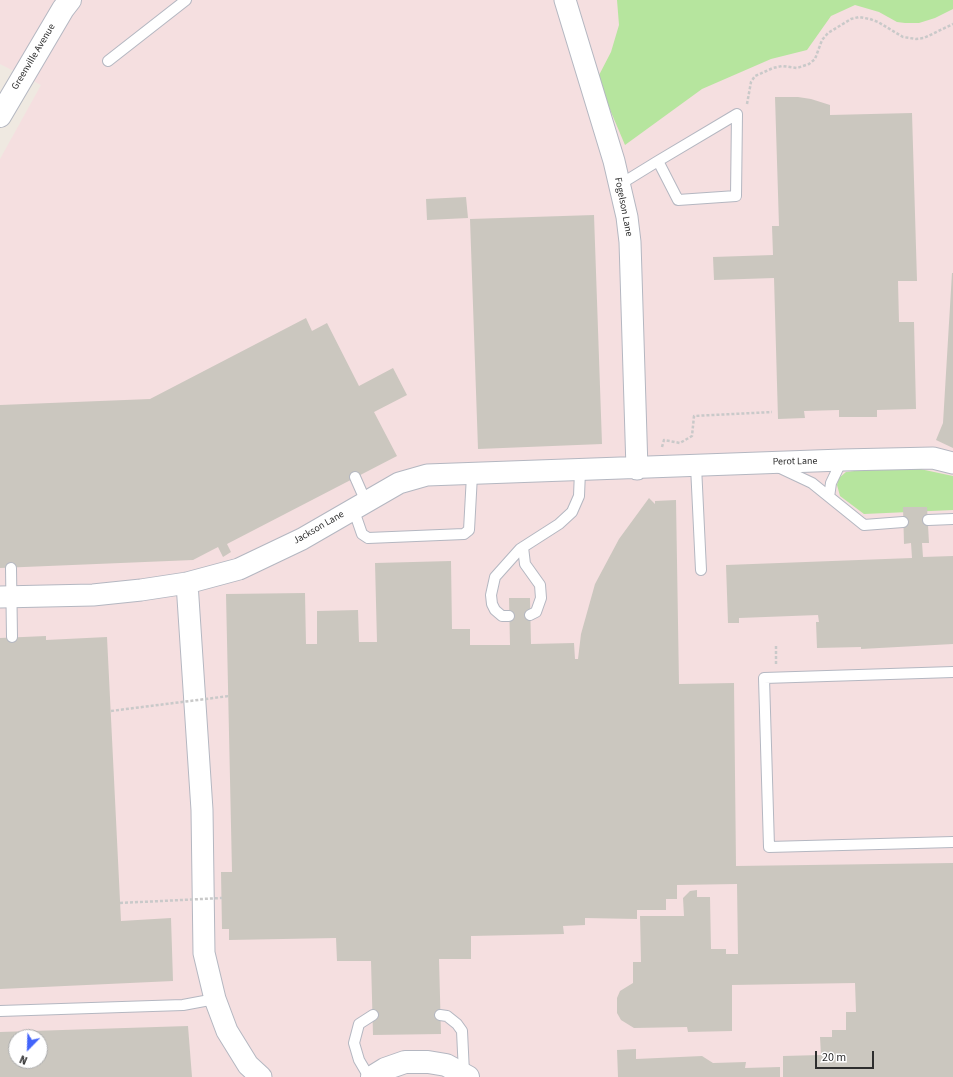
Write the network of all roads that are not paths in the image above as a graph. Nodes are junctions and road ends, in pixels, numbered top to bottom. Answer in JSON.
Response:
{"nodes":[{"id":1,"x":70,"y":0,"type":"edge"},
{"id":2,"x":186,"y":0,"type":"edge"},
{"id":3,"x":567,"y":7,"type":"edge"},
{"id":4,"x":108,"y":61,"type":"dead end"},
{"id":5,"x":1,"y":112,"type":"edge"},
{"id":6,"x":658,"y":161,"type":"junction"},
{"id":7,"x":619,"y":185,"type":"junction"},
{"id":8,"x":842,"y":460,"type":"junction"},
{"id":9,"x":768,"y":462,"type":"junction"},
{"id":10,"x":953,"y":463,"type":"edge"},
{"id":11,"x":696,"y":466,"type":"junction"},
{"id":12,"x":636,"y":469,"type":"junction"},
{"id":13,"x":580,"y":471,"type":"junction"},
{"id":14,"x":472,"y":475,"type":"junction"},
{"id":15,"x":355,"y":478,"type":"dead end"},
{"id":16,"x":829,"y":497,"type":"junction"},
{"id":17,"x":360,"y":505,"type":"junction"},
{"id":18,"x":953,"y":519,"type":"edge"},
{"id":19,"x":928,"y":520,"type":"dead end"},
{"id":20,"x":903,"y":522,"type":"dead end"},
{"id":21,"x":523,"y":547,"type":"junction"},
{"id":22,"x":11,"y":568,"type":"dead end"},
{"id":23,"x":701,"y":570,"type":"dead end"},
{"id":24,"x":186,"y":583,"type":"junction"},
{"id":25,"x":6,"y":597,"type":"edge"},
{"id":26,"x":530,"y":615,"type":"dead end"},
{"id":27,"x":509,"y":616,"type":"dead end"},
{"id":28,"x":12,"y":638,"type":"dead end"},
{"id":29,"x":953,"y":672,"type":"edge"},
{"id":30,"x":953,"y":842,"type":"edge"},
{"id":31,"x":215,"y":998,"type":"junction"},
{"id":32,"x":0,"y":1011,"type":"edge"},
{"id":33,"x":373,"y":1015,"type":"dead end"},
{"id":34,"x":440,"y":1015,"type":"dead end"},
{"id":35,"x":466,"y":1075,"type":"edge"},
{"id":36,"x":261,"y":1077,"type":"edge"},
{"id":37,"x":368,"y":1077,"type":"edge"},
{"id":38,"x":372,"y":1077,"type":"edge"}],
"edges":[{"from":1,"to":5,"type":"main road","name":"Greenville Avenue"},
{"from":2,"to":4,"type":"lane"},
{"from":3,"to":7,"type":"street","name":"Fogelson Lane"},
{"from":6,"to":6,"type":"lane"},
{"from":6,"to":7,"type":"lane"},
{"from":7,"to":12,"type":"street","name":"Fogelson Lane"},
{"from":8,"to":9,"type":"street","name":"Perot Lane"},
{"from":8,"to":10,"type":"street","name":"Perot Lane"},
{"from":8,"to":16,"type":"lane"},
{"from":9,"to":11,"type":"street","name":"Perot Lane"},
{"from":9,"to":16,"type":"lane"},
{"from":11,"to":12,"type":"street","name":"Perot Lane"},
{"from":11,"to":23,"type":"lane"},
{"from":12,"to":13,"type":"street","name":"Jackson Lane"},
{"from":13,"to":14,"type":"street","name":"Jackson Lane"},
{"from":13,"to":21,"type":"lane"},
{"from":14,"to":17,"type":"street","name":"Jackson Lane"},
{"from":14,"to":17,"type":"lane"},
{"from":15,"to":17,"type":"lane"},
{"from":16,"to":20,"type":"lane"},
{"from":17,"to":24,"type":"street","name":"Jackson Lane"},
{"from":18,"to":19,"type":"lane"},
{"from":21,"to":26,"type":"lane"},
{"from":21,"to":27,"type":"lane"},
{"from":22,"to":25,"type":"lane"},
{"from":24,"to":25,"type":"street","name":"Jackson Lane"},
{"from":24,"to":31,"type":"street"},
{"from":25,"to":28,"type":"lane"},
{"from":29,"to":30,"type":"lane"},
{"from":31,"to":32,"type":"lane"},
{"from":31,"to":36,"type":"street"},
{"from":33,"to":37,"type":"lane"},
{"from":34,"to":35,"type":"lane"},
{"from":35,"to":38,"type":"main road"}]}
